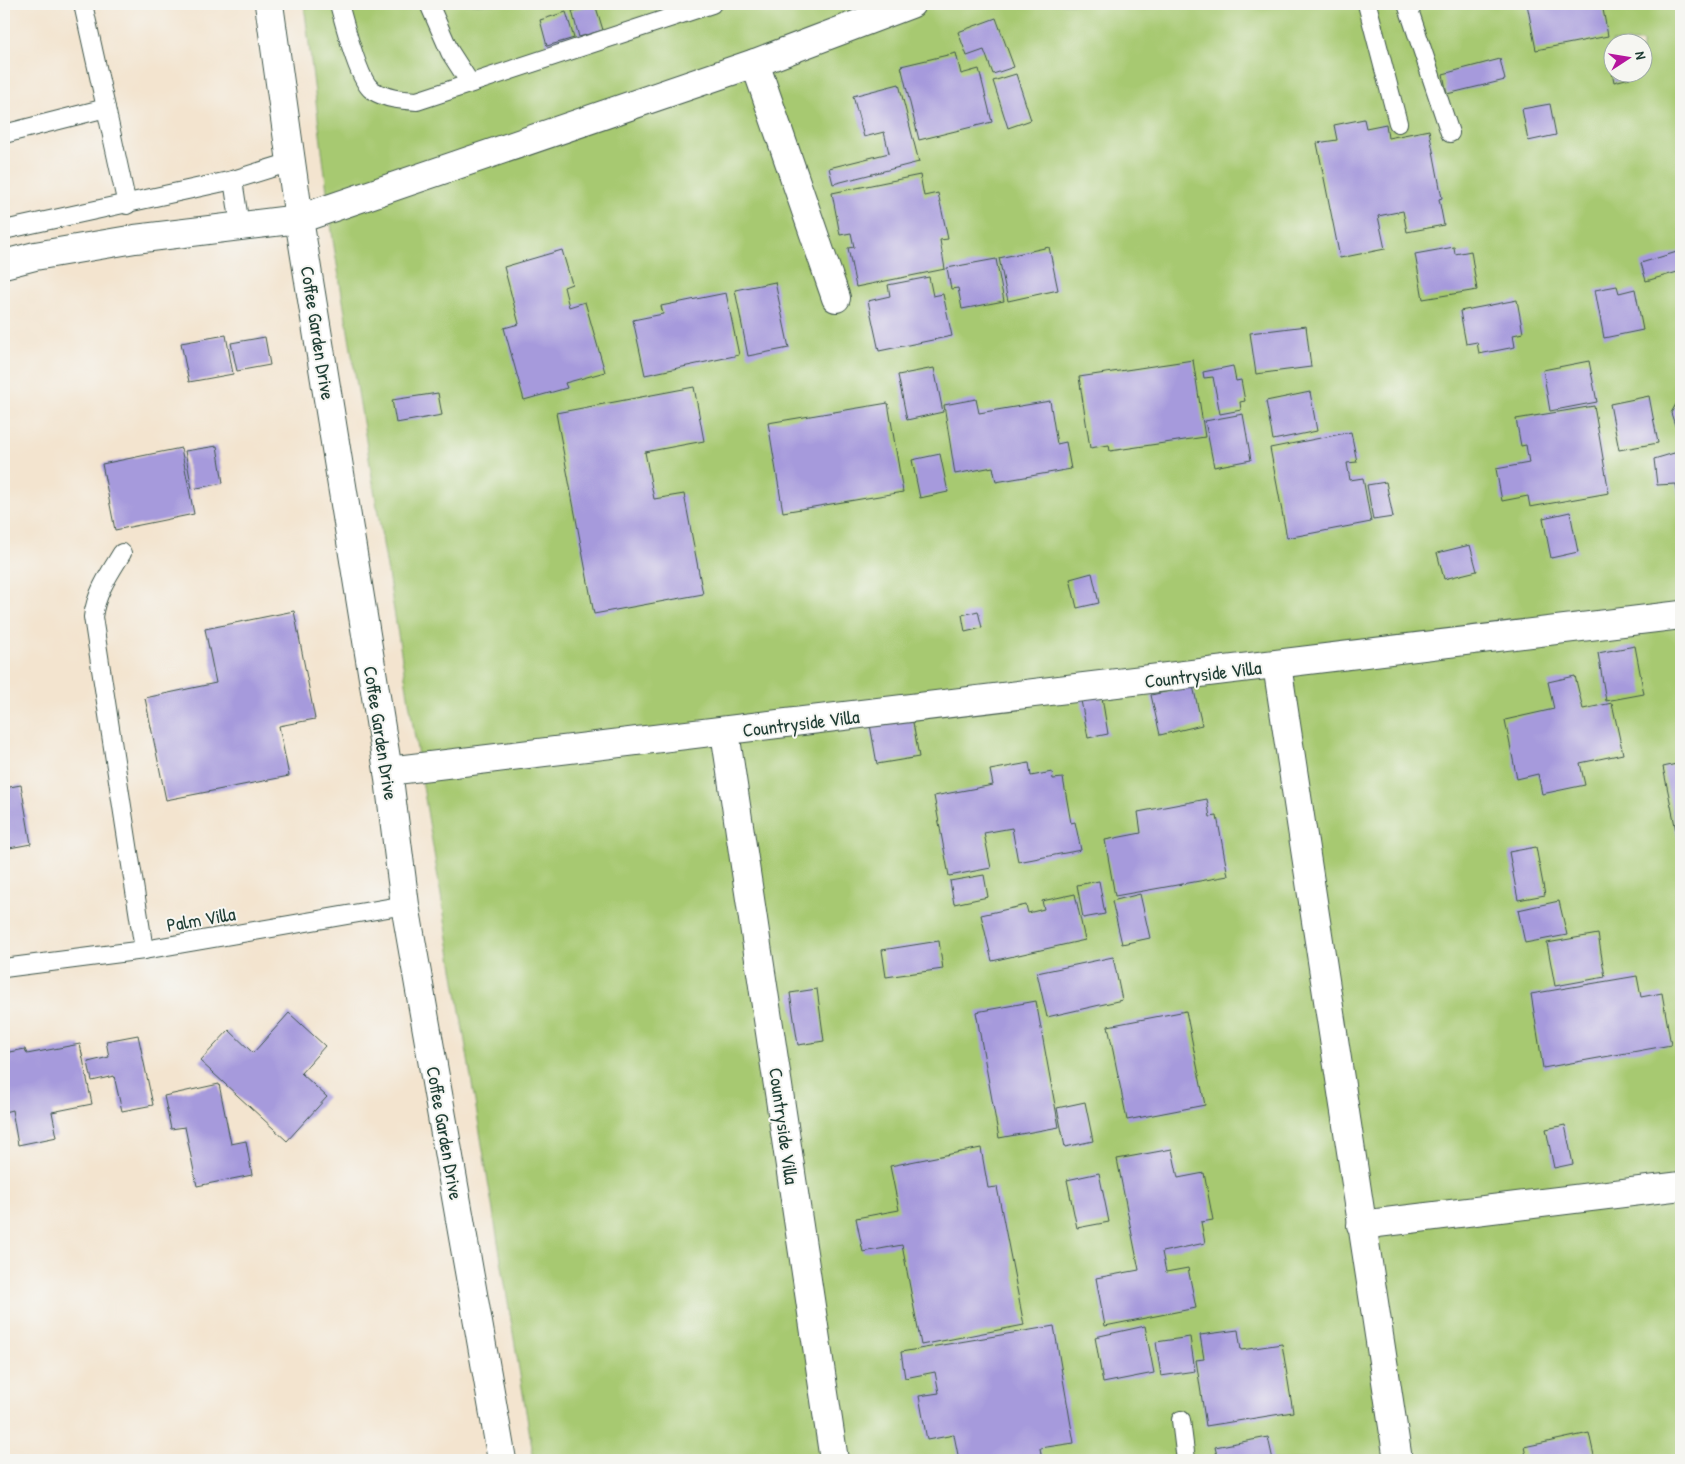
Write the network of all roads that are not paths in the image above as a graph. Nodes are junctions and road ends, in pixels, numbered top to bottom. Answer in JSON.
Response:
{"nodes":[{"id":1,"x":83,"y":4,"type":"edge"},
{"id":2,"x":269,"y":4,"type":"edge"},
{"id":3,"x":339,"y":4,"type":"edge"},
{"id":4,"x":430,"y":4,"type":"edge"},
{"id":5,"x":712,"y":4,"type":"edge"},
{"id":6,"x":911,"y":4,"type":"edge"},
{"id":7,"x":1367,"y":4,"type":"edge"},
{"id":8,"x":1407,"y":4,"type":"edge"},
{"id":9,"x":755,"y":63,"type":"junction"},
{"id":10,"x":470,"y":83,"type":"junction"},
{"id":11,"x":106,"y":108,"type":"junction"},
{"id":12,"x":1398,"y":123,"type":"dead end"},
{"id":13,"x":1450,"y":133,"type":"dead end"},
{"id":14,"x":4,"y":134,"type":"edge"},
{"id":15,"x":291,"y":162,"type":"junction"},
{"id":16,"x":233,"y":180,"type":"junction"},
{"id":17,"x":127,"y":205,"type":"junction"},
{"id":18,"x":299,"y":219,"type":"junction"},
{"id":19,"x":240,"y":226,"type":"junction"},
{"id":20,"x":4,"y":230,"type":"edge"},
{"id":21,"x":4,"y":264,"type":"edge"},
{"id":22,"x":836,"y":298,"type":"dead end"},
{"id":23,"x":122,"y":553,"type":"dead end"},
{"id":24,"x":1681,"y":615,"type":"edge"},
{"id":25,"x":1277,"y":666,"type":"junction"},
{"id":26,"x":725,"y":732,"type":"junction"},
{"id":27,"x":388,"y":771,"type":"junction"},
{"id":28,"x":405,"y":905,"type":"junction"},
{"id":29,"x":144,"y":950,"type":"junction"},
{"id":30,"x":4,"y":968,"type":"edge"},
{"id":31,"x":1681,"y":1186,"type":"edge"},
{"id":32,"x":1361,"y":1225,"type":"junction"},
{"id":33,"x":1181,"y":1420,"type":"dead end"},
{"id":34,"x":502,"y":1460,"type":"edge"},
{"id":35,"x":834,"y":1460,"type":"edge"},
{"id":36,"x":1186,"y":1460,"type":"edge"},
{"id":37,"x":1398,"y":1460,"type":"edge"}],
"edges":[{"from":1,"to":11,"type":"lane"},
{"from":2,"to":15,"type":"street","name":"Coffee Garden Drive"},
{"from":3,"to":10,"type":"lane"},
{"from":4,"to":10,"type":"lane"},
{"from":5,"to":10,"type":"lane"},
{"from":6,"to":9,"type":"street"},
{"from":7,"to":12,"type":"lane"},
{"from":8,"to":13,"type":"lane"},
{"from":9,"to":18,"type":"street"},
{"from":9,"to":22,"type":"street"},
{"from":11,"to":14,"type":"lane"},
{"from":11,"to":17,"type":"lane"},
{"from":15,"to":16,"type":"lane"},
{"from":15,"to":18,"type":"street","name":"Coffee Garden Drive"},
{"from":16,"to":17,"type":"lane"},
{"from":16,"to":19,"type":"lane"},
{"from":17,"to":20,"type":"lane"},
{"from":18,"to":19,"type":"street"},
{"from":18,"to":27,"type":"street","name":"Coffee Garden Drive"},
{"from":19,"to":21,"type":"street"},
{"from":23,"to":29,"type":"lane"},
{"from":24,"to":25,"type":"street","name":"Countryside Villa"},
{"from":25,"to":26,"type":"street","name":"Countryside Villa"},
{"from":25,"to":32,"type":"street"},
{"from":26,"to":27,"type":"street","name":"Countryside Villa"},
{"from":26,"to":35,"type":"street","name":"Countryside Villa"},
{"from":27,"to":28,"type":"street","name":"Coffee Garden Drive"},
{"from":28,"to":29,"type":"lane","name":"Palm Villa"},
{"from":28,"to":34,"type":"street","name":"Coffee Garden Drive"},
{"from":29,"to":30,"type":"lane","name":"Palm Villa"},
{"from":31,"to":32,"type":"street"},
{"from":32,"to":37,"type":"street"},
{"from":33,"to":36,"type":"lane"}]}
